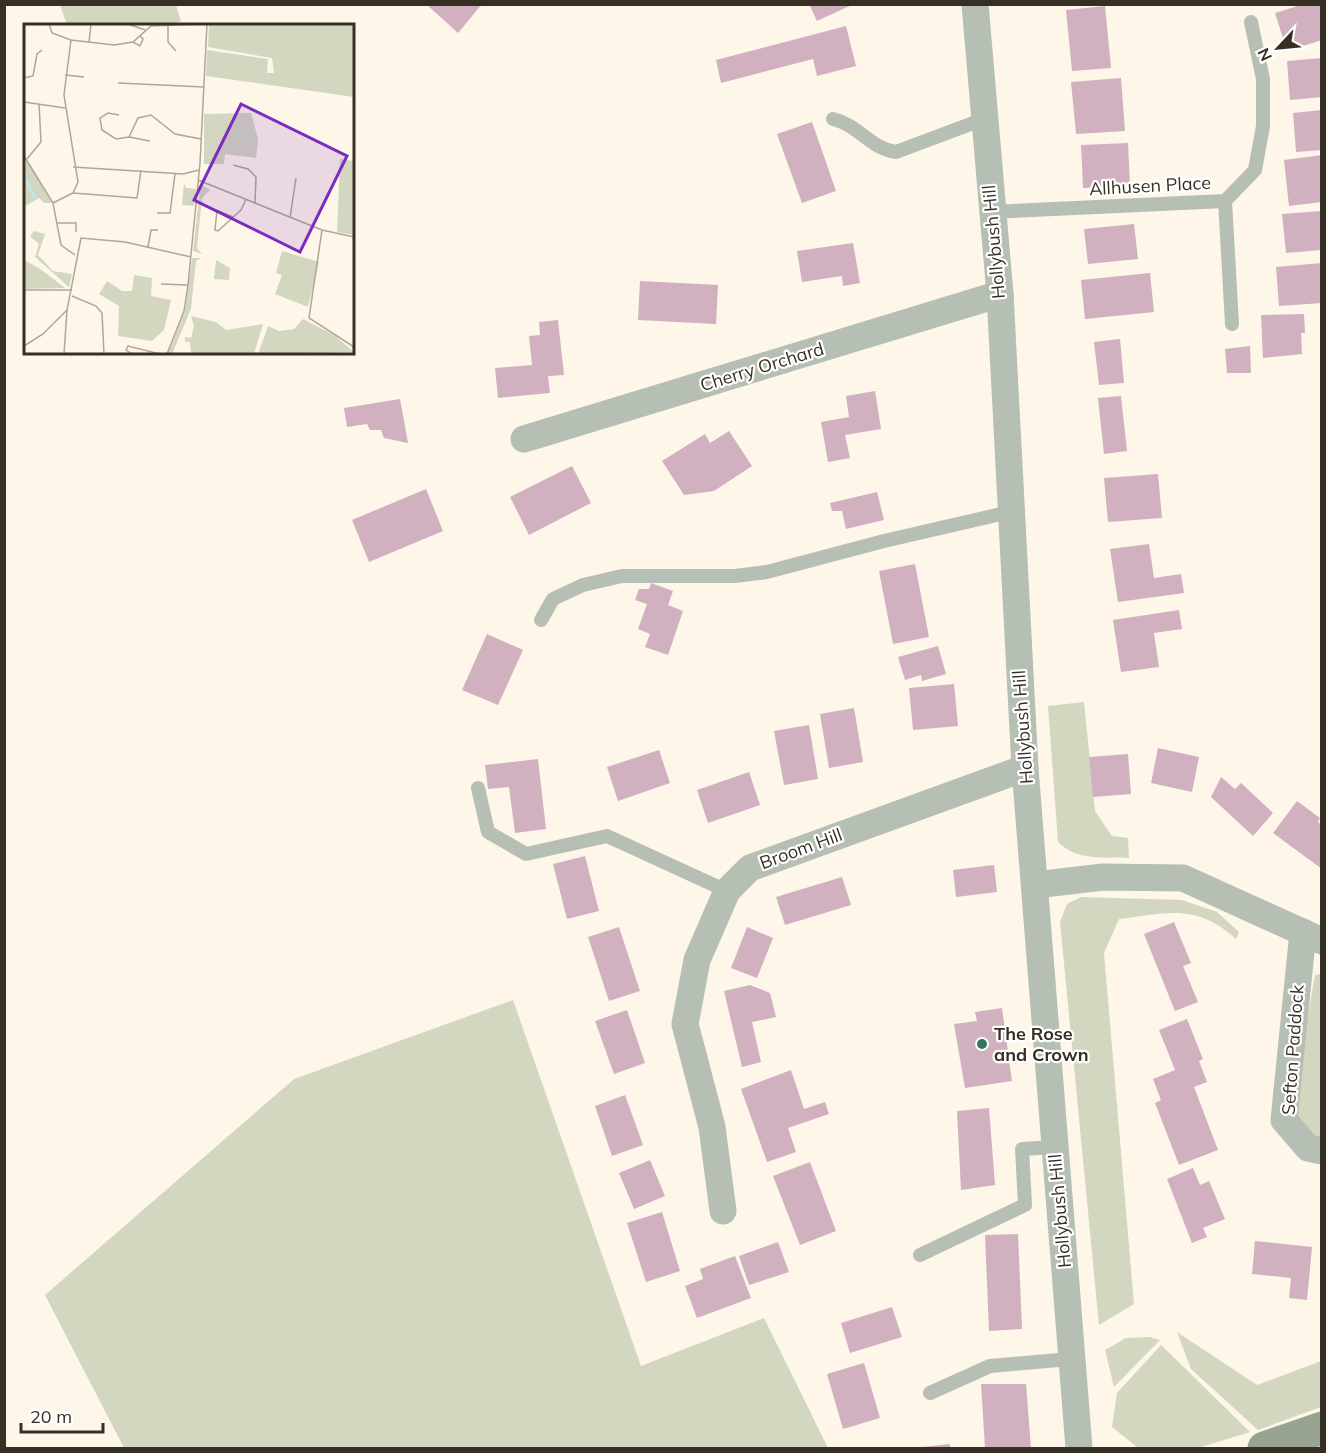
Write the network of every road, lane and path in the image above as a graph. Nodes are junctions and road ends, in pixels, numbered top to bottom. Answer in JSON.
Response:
{"nodes":[{"id":1,"x":975,"y":4,"type":"edge"},
{"id":2,"x":1251,"y":22,"type":"dead end"},
{"id":3,"x":984,"y":118,"type":"junction"},
{"id":4,"x":833,"y":119,"type":"dead end"},
{"id":5,"x":1225,"y":201,"type":"junction"},
{"id":6,"x":991,"y":212,"type":"junction"},
{"id":7,"x":1000,"y":294,"type":"junction"},
{"id":8,"x":1232,"y":324,"type":"dead end"},
{"id":9,"x":524,"y":439,"type":"dead end"},
{"id":10,"x":1010,"y":512,"type":"junction"},
{"id":11,"x":541,"y":620,"type":"dead end"},
{"id":12,"x":1025,"y":768,"type":"junction"},
{"id":13,"x":478,"y":788,"type":"dead end"},
{"id":14,"x":1035,"y":885,"type":"junction"},
{"id":15,"x":727,"y":891,"type":"junction"},
{"id":16,"x":1312,"y":937,"type":"edge"},
{"id":17,"x":1054,"y":1147,"type":"junction"},
{"id":18,"x":1322,"y":1151,"type":"edge"},
{"id":19,"x":723,"y":1211,"type":"dead end"},
{"id":20,"x":920,"y":1255,"type":"dead end"},
{"id":21,"x":1070,"y":1359,"type":"junction"},
{"id":22,"x":930,"y":1393,"type":"dead end"},
{"id":23,"x":1322,"y":1428,"type":"edge"},
{"id":24,"x":1079,"y":1449,"type":"edge"},
{"id":25,"x":1264,"y":1449,"type":"edge"}],
"edges":[{"from":1,"to":3,"type":"street","name":"Hollybush Hill"},
{"from":2,"to":5,"type":"lane","name":"Allhusen Place"},
{"from":3,"to":4,"type":"lane"},
{"from":3,"to":6,"type":"street","name":"Hollybush Hill"},
{"from":5,"to":6,"type":"lane","name":"Allhusen Place"},
{"from":5,"to":8,"type":"lane"},
{"from":6,"to":7,"type":"street","name":"Hollybush Hill"},
{"from":7,"to":9,"type":"street","name":"Cherry Orchard"},
{"from":7,"to":10,"type":"street","name":"Hollybush Hill"},
{"from":10,"to":11,"type":"lane"},
{"from":10,"to":12,"type":"street","name":"Hollybush Hill"},
{"from":12,"to":14,"type":"street","name":"Hollybush Hill"},
{"from":12,"to":15,"type":"street","name":"Broom Hill"},
{"from":13,"to":15,"type":"lane"},
{"from":14,"to":16,"type":"street","name":"Sefton Paddock"},
{"from":14,"to":17,"type":"street","name":"Hollybush Hill"},
{"from":15,"to":19,"type":"street","name":"Broom Hill"},
{"from":16,"to":18,"type":"street","name":"Sefton Paddock"},
{"from":17,"to":20,"type":"lane"},
{"from":17,"to":21,"type":"street","name":"Hollybush Hill"},
{"from":21,"to":22,"type":"lane"},
{"from":21,"to":24,"type":"street","name":"Hollybush Hill"},
{"from":23,"to":25,"type":"main road"}]}
